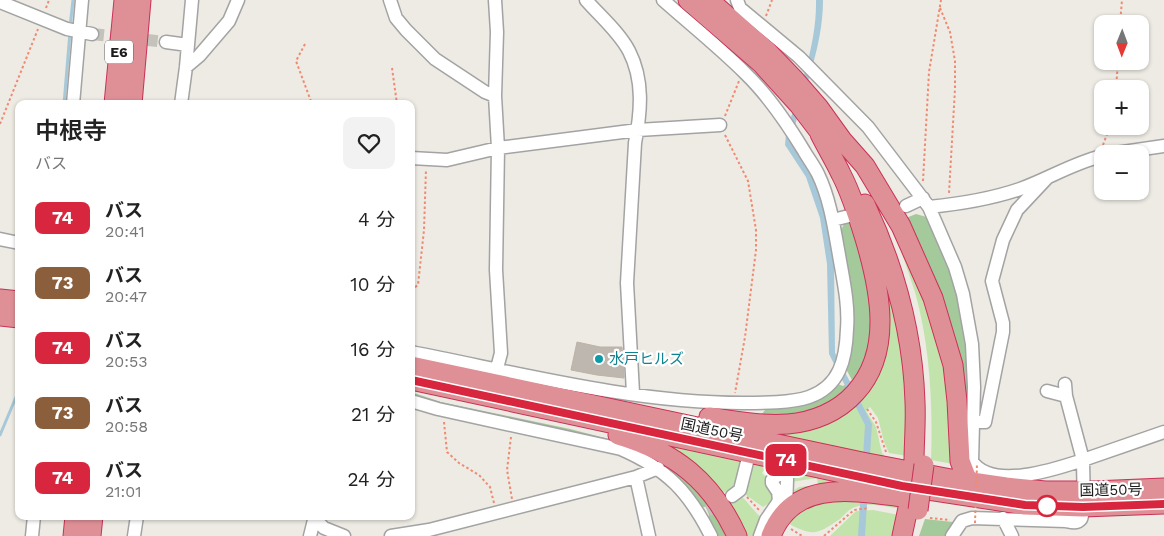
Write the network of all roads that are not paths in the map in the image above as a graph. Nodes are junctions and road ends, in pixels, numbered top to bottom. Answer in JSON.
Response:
{"nodes":[{"id":1,"x":82,"y":0,"type":"edge"},
{"id":2,"x":124,"y":0,"type":"edge"},
{"id":3,"x":143,"y":0,"type":"edge"},
{"id":4,"x":192,"y":0,"type":"edge"},
{"id":5,"x":238,"y":0,"type":"edge"},
{"id":6,"x":390,"y":0,"type":"edge"},
{"id":7,"x":495,"y":0,"type":"edge"},
{"id":8,"x":586,"y":0,"type":"edge"},
{"id":9,"x":663,"y":0,"type":"edge"},
{"id":10,"x":688,"y":0,"type":"edge"},
{"id":11,"x":709,"y":0,"type":"edge"},
{"id":12,"x":737,"y":0,"type":"edge"},
{"id":13,"x":0,"y":2,"type":"edge"},
{"id":14,"x":86,"y":33,"type":"junction"},
{"id":15,"x":166,"y":42,"type":"tunnel mouth"},
{"id":16,"x":188,"y":46,"type":"junction"},
{"id":17,"x":186,"y":67,"type":"junction"},
{"id":18,"x":495,"y":96,"type":"junction"},
{"id":19,"x":132,"y":97,"type":"edge"},
{"id":20,"x":74,"y":100,"type":"edge"},
{"id":21,"x":114,"y":100,"type":"edge"},
{"id":22,"x":182,"y":100,"type":"edge"},
{"id":23,"x":720,"y":125,"type":"road end"},
{"id":24,"x":638,"y":130,"type":"junction"},
{"id":25,"x":820,"y":134,"type":"junction"},
{"id":26,"x":842,"y":140,"type":"junction"},
{"id":27,"x":1164,"y":146,"type":"edge"},
{"id":28,"x":498,"y":148,"type":"junction"},
{"id":29,"x":1149,"y":148,"type":"edge"},
{"id":30,"x":415,"y":158,"type":"edge"},
{"id":31,"x":1094,"y":159,"type":"edge"},
{"id":32,"x":1047,"y":178,"type":"junction"},
{"id":33,"x":926,"y":203,"type":"junction"},
{"id":34,"x":906,"y":206,"type":"dead end"},
{"id":35,"x":848,"y":216,"type":"dead end"},
{"id":36,"x":833,"y":220,"type":"junction"},
{"id":37,"x":0,"y":240,"type":"edge"},
{"id":38,"x":15,"y":242,"type":"edge"},
{"id":39,"x":0,"y":299,"type":"edge"},
{"id":40,"x":15,"y":301,"type":"edge"},
{"id":41,"x":0,"y":316,"type":"edge"},
{"id":42,"x":15,"y":318,"type":"edge"},
{"id":43,"x":415,"y":353,"type":"edge"},
{"id":44,"x":415,"y":366,"type":"edge"},
{"id":45,"x":495,"y":376,"type":"junction"},
{"id":46,"x":415,"y":381,"type":"edge"},
{"id":47,"x":446,"y":388,"type":"junction"},
{"id":48,"x":1047,"y":391,"type":"dead end"},
{"id":49,"x":633,"y":394,"type":"junction"},
{"id":50,"x":415,"y":401,"type":"edge"},
{"id":51,"x":584,"y":402,"type":"junction"},
{"id":52,"x":760,"y":403,"type":"junction"},
{"id":53,"x":757,"y":417,"type":"dead end"},
{"id":54,"x":974,"y":422,"type":"junction"},
{"id":55,"x":1164,"y":432,"type":"edge"},
{"id":56,"x":1083,"y":460,"type":"junction"},
{"id":57,"x":748,"y":462,"type":"dead end"},
{"id":58,"x":919,"y":464,"type":"junction"},
{"id":59,"x":658,"y":468,"type":"junction"},
{"id":60,"x":636,"y":477,"type":"junction"},
{"id":61,"x":968,"y":482,"type":"junction"},
{"id":62,"x":1164,"y":488,"type":"edge"},
{"id":63,"x":736,"y":493,"type":"tunnel mouth"},
{"id":64,"x":1083,"y":499,"type":"junction"},
{"id":65,"x":1164,"y":504,"type":"edge"},
{"id":66,"x":1025,"y":505,"type":"junction"},
{"id":67,"x":786,"y":510,"type":"junction"},
{"id":68,"x":917,"y":511,"type":"junction"},
{"id":69,"x":1003,"y":518,"type":"junction"},
{"id":70,"x":34,"y":520,"type":"edge"},
{"id":71,"x":75,"y":520,"type":"edge"},
{"id":72,"x":93,"y":520,"type":"edge"},
{"id":73,"x":136,"y":520,"type":"edge"},
{"id":74,"x":314,"y":520,"type":"edge"},
{"id":75,"x":316,"y":520,"type":"edge"},
{"id":76,"x":32,"y":536,"type":"edge"},
{"id":77,"x":73,"y":536,"type":"edge"},
{"id":78,"x":91,"y":536,"type":"edge"},
{"id":79,"x":134,"y":536,"type":"edge"},
{"id":80,"x":310,"y":536,"type":"edge"},
{"id":81,"x":344,"y":536,"type":"edge"},
{"id":82,"x":391,"y":536,"type":"edge"},
{"id":83,"x":649,"y":536,"type":"edge"},
{"id":84,"x":710,"y":536,"type":"edge"},
{"id":85,"x":737,"y":536,"type":"edge"},
{"id":86,"x":760,"y":536,"type":"edge"},
{"id":87,"x":771,"y":536,"type":"edge"},
{"id":88,"x":902,"y":536,"type":"edge"},
{"id":89,"x":913,"y":536,"type":"edge"},
{"id":90,"x":952,"y":536,"type":"edge"},
{"id":91,"x":1012,"y":536,"type":"edge"}],
"edges":[{"from":1,"to":14,"type":"street"},
{"from":2,"to":21,"type":"highway","number":"E6"},
{"from":3,"to":19,"type":"highway","number":"E6"},
{"from":4,"to":16,"type":"street"},
{"from":5,"to":17,"type":"street"},
{"from":6,"to":18,"type":"street"},
{"from":7,"to":18,"type":"street"},
{"from":8,"to":24,"type":"street"},
{"from":9,"to":36,"type":"street"},
{"from":10,"to":25,"type":"highway"},
{"from":11,"to":26,"type":"highway"},
{"from":12,"to":33,"type":"street"},
{"from":13,"to":14,"type":"street"},
{"from":14,"to":20,"type":"street"},
{"from":15,"to":16,"type":"street"},
{"from":16,"to":17,"type":"street"},
{"from":17,"to":22,"type":"street"},
{"from":18,"to":28,"type":"street"},
{"from":23,"to":24,"type":"street"},
{"from":24,"to":28,"type":"street"},
{"from":24,"to":49,"type":"street"},
{"from":25,"to":51,"type":"highway"},
{"from":25,"to":58,"type":"highway"},
{"from":26,"to":58,"type":"highway"},
{"from":26,"to":61,"type":"highway"},
{"from":27,"to":29,"type":"street"},
{"from":28,"to":30,"type":"street"},
{"from":28,"to":45,"type":"street"},
{"from":31,"to":32,"type":"street"},
{"from":32,"to":33,"type":"street"},
{"from":32,"to":54,"type":"street"},
{"from":33,"to":34,"type":"street"},
{"from":33,"to":54,"type":"street"},
{"from":35,"to":36,"type":"street"},
{"from":36,"to":52,"type":"street"},
{"from":37,"to":38,"type":"street"},
{"from":39,"to":40,"type":"highway"},
{"from":41,"to":42,"type":"highway"},
{"from":43,"to":45,"type":"street"},
{"from":44,"to":45,"type":"highway","name":"国道50号"},
{"from":45,"to":49,"type":"street"},
{"from":45,"to":51,"type":"highway","name":"国道50号"},
{"from":46,"to":47,"type":"highway","name":"国道50号"},
{"from":47,"to":66,"type":"highway","name":"国道50号"},
{"from":47,"to":85,"type":"highway"},
{"from":48,"to":56,"type":"street"},
{"from":49,"to":52,"type":"street"},
{"from":50,"to":59,"type":"street"},
{"from":51,"to":61,"type":"highway","name":"国道50号"},
{"from":52,"to":53,"type":"street"},
{"from":54,"to":56,"type":"street"},
{"from":55,"to":56,"type":"street"},
{"from":56,"to":64,"type":"street"},
{"from":57,"to":63,"type":"street"},
{"from":58,"to":68,"type":"highway"},
{"from":59,"to":60,"type":"street"},
{"from":59,"to":84,"type":"street"},
{"from":60,"to":82,"type":"street"},
{"from":60,"to":83,"type":"street"},
{"from":61,"to":64,"type":"highway","name":"国道50号"},
{"from":62,"to":64,"type":"highway","name":"国道50号"},
{"from":64,"to":65,"type":"highway","name":"国道50号"},
{"from":64,"to":66,"type":"highway","name":"国道50号"},
{"from":64,"to":69,"type":"street"},
{"from":66,"to":67,"type":"highway"},
{"from":67,"to":86,"type":"street"},
{"from":67,"to":87,"type":"highway"},
{"from":68,"to":88,"type":"highway"},
{"from":68,"to":89,"type":"highway"},
{"from":69,"to":90,"type":"street"},
{"from":69,"to":91,"type":"street"},
{"from":70,"to":76,"type":"street"},
{"from":71,"to":77,"type":"highway"},
{"from":72,"to":78,"type":"highway"},
{"from":73,"to":79,"type":"street"},
{"from":74,"to":80,"type":"street"},
{"from":75,"to":81,"type":"street"}]}
